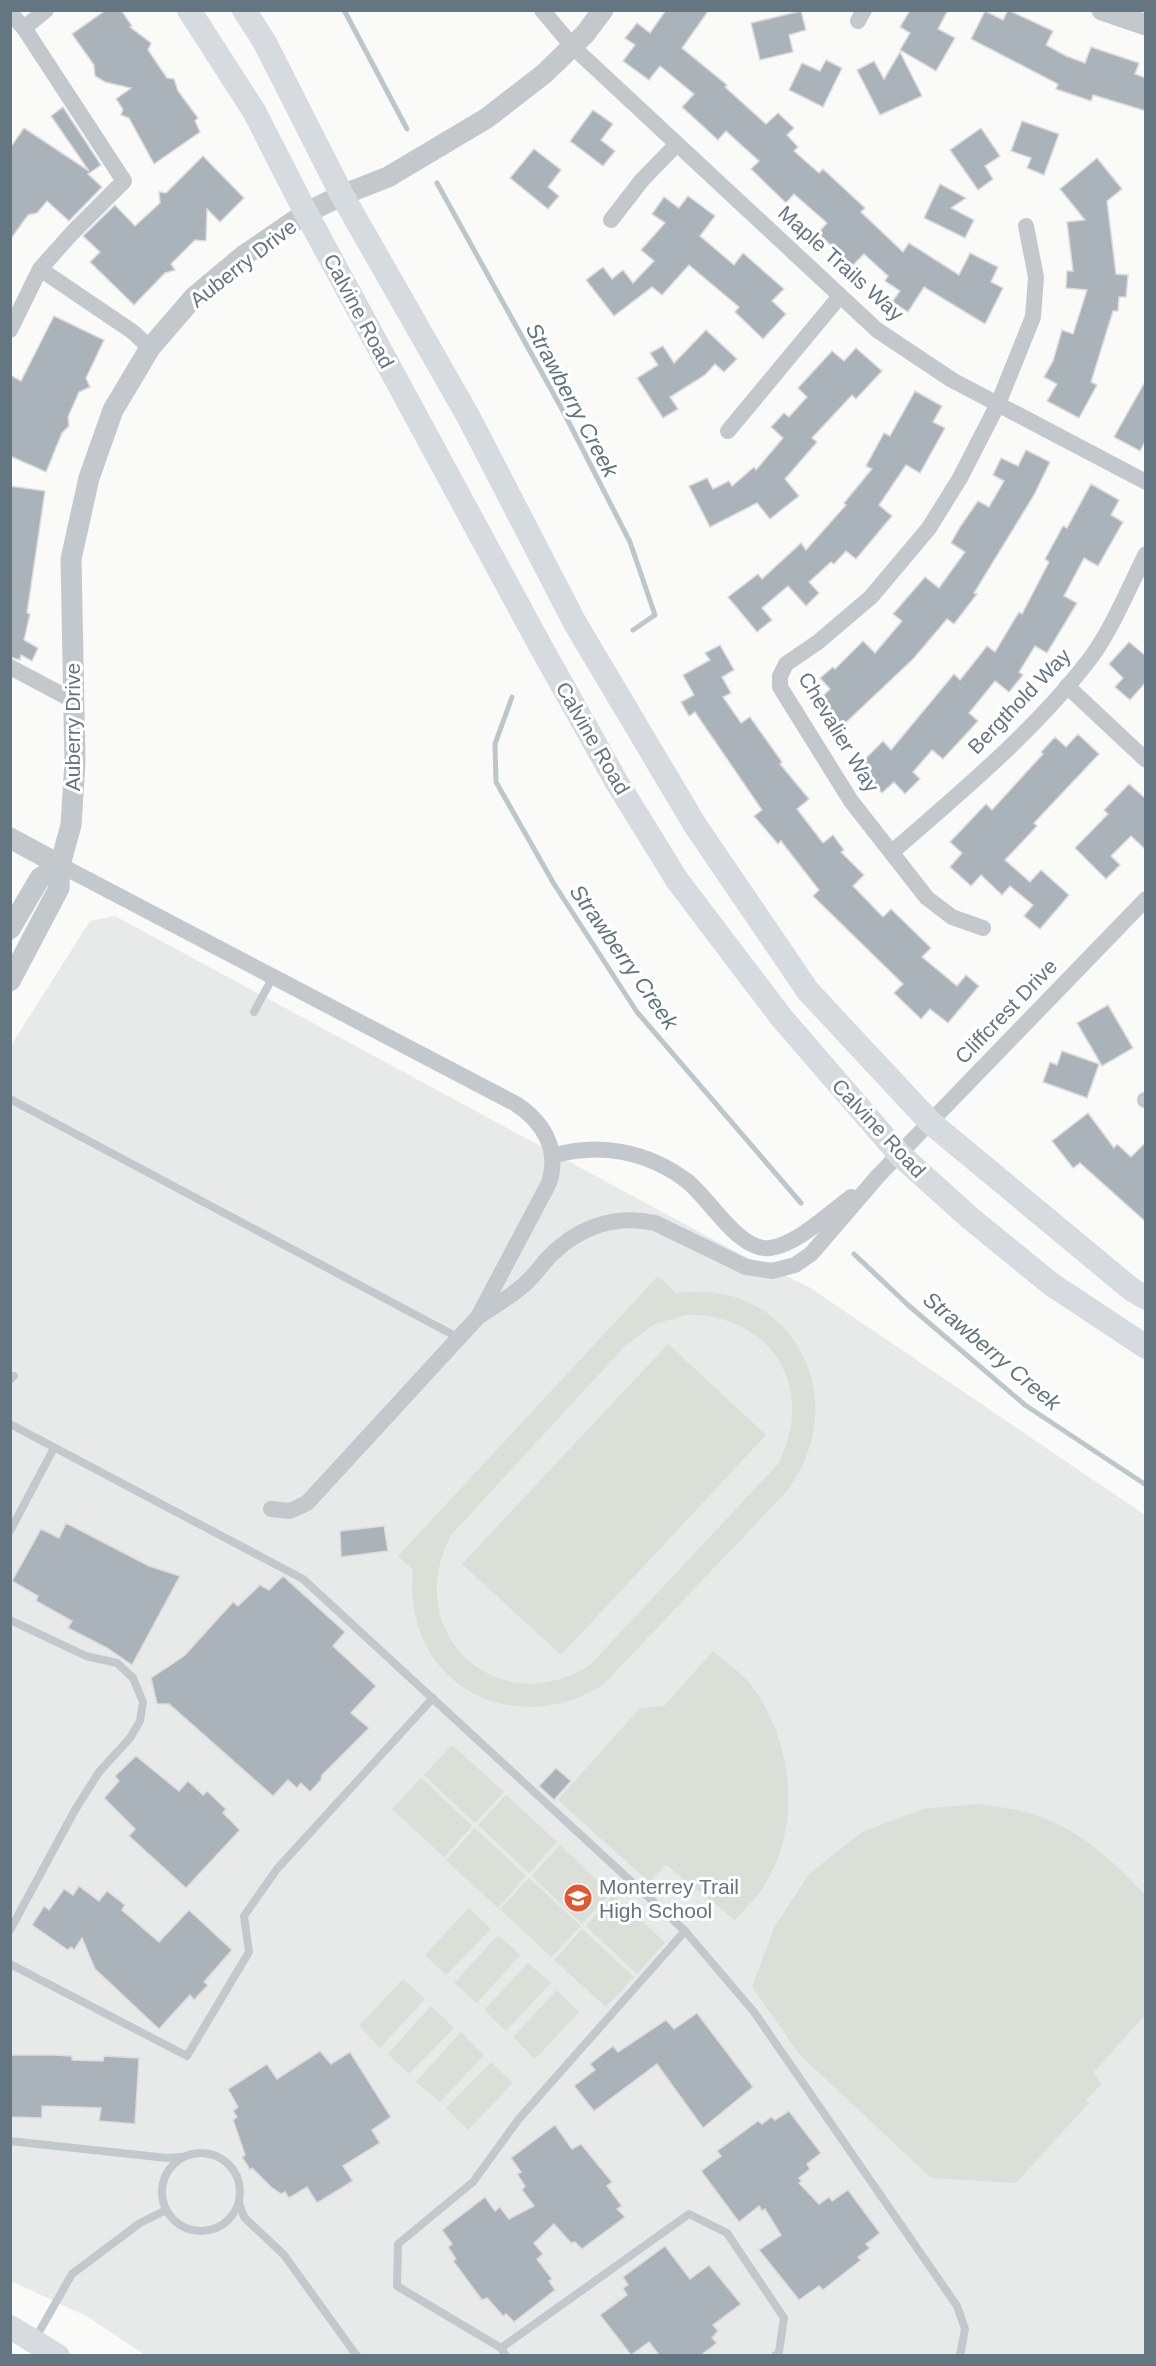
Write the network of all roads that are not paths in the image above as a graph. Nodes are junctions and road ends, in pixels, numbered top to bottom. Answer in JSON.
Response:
{"nodes":[{"id":1,"x":46,"y":10,"type":"edge"},
{"id":2,"x":189,"y":10,"type":"edge"},
{"id":3,"x":244,"y":10,"type":"edge"},
{"id":4,"x":542,"y":10,"type":"edge"},
{"id":5,"x":603,"y":10,"type":"edge"},
{"id":6,"x":1102,"y":10,"type":"edge"},
{"id":7,"x":10,"y":14,"type":"edge"},
{"id":8,"x":1144,"y":21,"type":"edge"},
{"id":9,"x":24,"y":28,"type":"junction"},
{"id":10,"x":573,"y":46,"type":"junction"},
{"id":11,"x":677,"y":144,"type":"junction"},
{"id":12,"x":342,"y":195,"type":"junction"},
{"id":13,"x":306,"y":213,"type":"junction"},
{"id":14,"x":611,"y":220,"type":"dead end"},
{"id":15,"x":1026,"y":226,"type":"dead end"},
{"id":16,"x":40,"y":270,"type":"junction"},
{"id":17,"x":840,"y":296,"type":"junction"},
{"id":18,"x":10,"y":330,"type":"edge"},
{"id":19,"x":150,"y":348,"type":"junction"},
{"id":20,"x":998,"y":404,"type":"junction"},
{"id":21,"x":728,"y":431,"type":"dead end"},
{"id":22,"x":1146,"y":482,"type":"edge"},
{"id":23,"x":1146,"y":554,"type":"edge"},
{"id":24,"x":10,"y":666,"type":"edge"},
{"id":25,"x":1067,"y":687,"type":"junction"},
{"id":26,"x":74,"y":701,"type":"junction"},
{"id":27,"x":1146,"y":760,"type":"edge"},
{"id":28,"x":10,"y":838,"type":"edge"},
{"id":29,"x":892,"y":852,"type":"junction"},
{"id":30,"x":60,"y":865,"type":"junction"},
{"id":31,"x":1146,"y":899,"type":"edge"},
{"id":32,"x":983,"y":928,"type":"dead end"},
{"id":33,"x":10,"y":929,"type":"edge"},
{"id":34,"x":273,"y":977,"type":"junction"},
{"id":35,"x":10,"y":981,"type":"edge"},
{"id":36,"x":254,"y":1012,"type":"dead end"},
{"id":37,"x":10,"y":1100,"type":"edge"},
{"id":38,"x":931,"y":1123,"type":"junction"},
{"id":39,"x":900,"y":1155,"type":"junction"},
{"id":40,"x":552,"y":1156,"type":"junction"},
{"id":41,"x":874,"y":1181,"type":"junction"},
{"id":42,"x":1146,"y":1298,"type":"edge"},
{"id":43,"x":478,"y":1317,"type":"junction"},
{"id":44,"x":459,"y":1338,"type":"junction"},
{"id":45,"x":1146,"y":1347,"type":"edge"},
{"id":46,"x":10,"y":1424,"type":"edge"},
{"id":47,"x":54,"y":1448,"type":"junction"},
{"id":48,"x":271,"y":1509,"type":"dead end"},
{"id":49,"x":10,"y":1531,"type":"edge"},
{"id":50,"x":10,"y":1620,"type":"edge"},
{"id":51,"x":433,"y":1698,"type":"junction"},
{"id":52,"x":10,"y":1930,"type":"edge"},
{"id":53,"x":685,"y":1931,"type":"junction"},
{"id":54,"x":10,"y":1965,"type":"edge"},
{"id":55,"x":10,"y":2141,"type":"edge"},
{"id":56,"x":185,"y":2156,"type":"junction"},
{"id":57,"x":239,"y":2203,"type":"junction"},
{"id":58,"x":166,"y":2210,"type":"junction"},
{"id":59,"x":10,"y":2327,"type":"edge"},
{"id":60,"x":31,"y":2348,"type":"edge"},
{"id":61,"x":503,"y":2352,"type":"edge"},
{"id":62,"x":58,"y":2355,"type":"edge"},
{"id":63,"x":357,"y":2355,"type":"edge"},
{"id":64,"x":775,"y":2355,"type":"edge"},
{"id":65,"x":960,"y":2355,"type":"edge"}],
"edges":[{"from":1,"to":9,"type":"street"},
{"from":2,"to":13,"type":"main road","name":"Calvine Road"},
{"from":3,"to":12,"type":"main road","name":"Calvine Road"},
{"from":4,"to":10,"type":"street","name":"Maple Trails Way"},
{"from":5,"to":10,"type":"street","name":"Auberry Drive"},
{"from":6,"to":8,"type":"street"},
{"from":7,"to":9,"type":"street"},
{"from":9,"to":16,"type":"street"},
{"from":10,"to":11,"type":"street","name":"Maple Trails Way"},
{"from":10,"to":12,"type":"street","name":"Auberry Drive"},
{"from":11,"to":14,"type":"street"},
{"from":11,"to":17,"type":"street","name":"Maple Trails Way"},
{"from":12,"to":13,"type":"street","name":"Auberry Drive"},
{"from":12,"to":38,"type":"main road","name":"Calvine Road"},
{"from":13,"to":19,"type":"street","name":"Auberry Drive"},
{"from":13,"to":39,"type":"main road","name":"Calvine Road"},
{"from":15,"to":20,"type":"street","name":"Chevalier Way"},
{"from":16,"to":18,"type":"street"},
{"from":16,"to":19,"type":"street"},
{"from":17,"to":20,"type":"street","name":"Maple Trails Way"},
{"from":17,"to":21,"type":"street"},
{"from":19,"to":26,"type":"street","name":"Auberry Drive"},
{"from":20,"to":22,"type":"street","name":"Maple Trails Way"},
{"from":20,"to":29,"type":"street","name":"Chevalier Way"},
{"from":23,"to":25,"type":"street","name":"Bergthold Way"},
{"from":24,"to":26,"type":"street"},
{"from":25,"to":27,"type":"street"},
{"from":25,"to":29,"type":"street","name":"Bergthold Way"},
{"from":26,"to":30,"type":"street","name":"Auberry Drive"},
{"from":28,"to":30,"type":"street"},
{"from":29,"to":32,"type":"street","name":"Chevalier Way"},
{"from":30,"to":33,"type":"street"},
{"from":30,"to":34,"type":"street"},
{"from":30,"to":35,"type":"street","name":"Auberry Drive"},
{"from":31,"to":38,"type":"street","name":"Cliffcrest Drive"},
{"from":34,"to":36,"type":"lane"},
{"from":34,"to":40,"type":"street"},
{"from":37,"to":44,"type":"lane"},
{"from":38,"to":39,"type":"street","name":"Cliffcrest Drive"},
{"from":38,"to":42,"type":"main road","name":"Calvine Road"},
{"from":39,"to":41,"type":"street","name":"Cliffcrest Drive"},
{"from":39,"to":45,"type":"main road","name":"Calvine Road"},
{"from":40,"to":41,"type":"street"},
{"from":40,"to":43,"type":"street"},
{"from":41,"to":43,"type":"street"},
{"from":43,"to":44,"type":"street"},
{"from":44,"to":48,"type":"street"},
{"from":46,"to":47,"type":"lane"},
{"from":47,"to":49,"type":"lane"},
{"from":47,"to":51,"type":"lane"},
{"from":50,"to":52,"type":"lane"},
{"from":51,"to":53,"type":"lane"},
{"from":51,"to":54,"type":"lane"},
{"from":53,"to":61,"type":"lane"},
{"from":53,"to":65,"type":"lane"},
{"from":55,"to":56,"type":"lane"},
{"from":56,"to":57,"type":"lane"},
{"from":56,"to":58,"type":"lane"},
{"from":57,"to":58,"type":"lane"},
{"from":57,"to":63,"type":"lane"},
{"from":58,"to":60,"type":"lane"},
{"from":59,"to":60,"type":"main road"},
{"from":60,"to":62,"type":"main road"},
{"from":61,"to":64,"type":"lane"}]}
